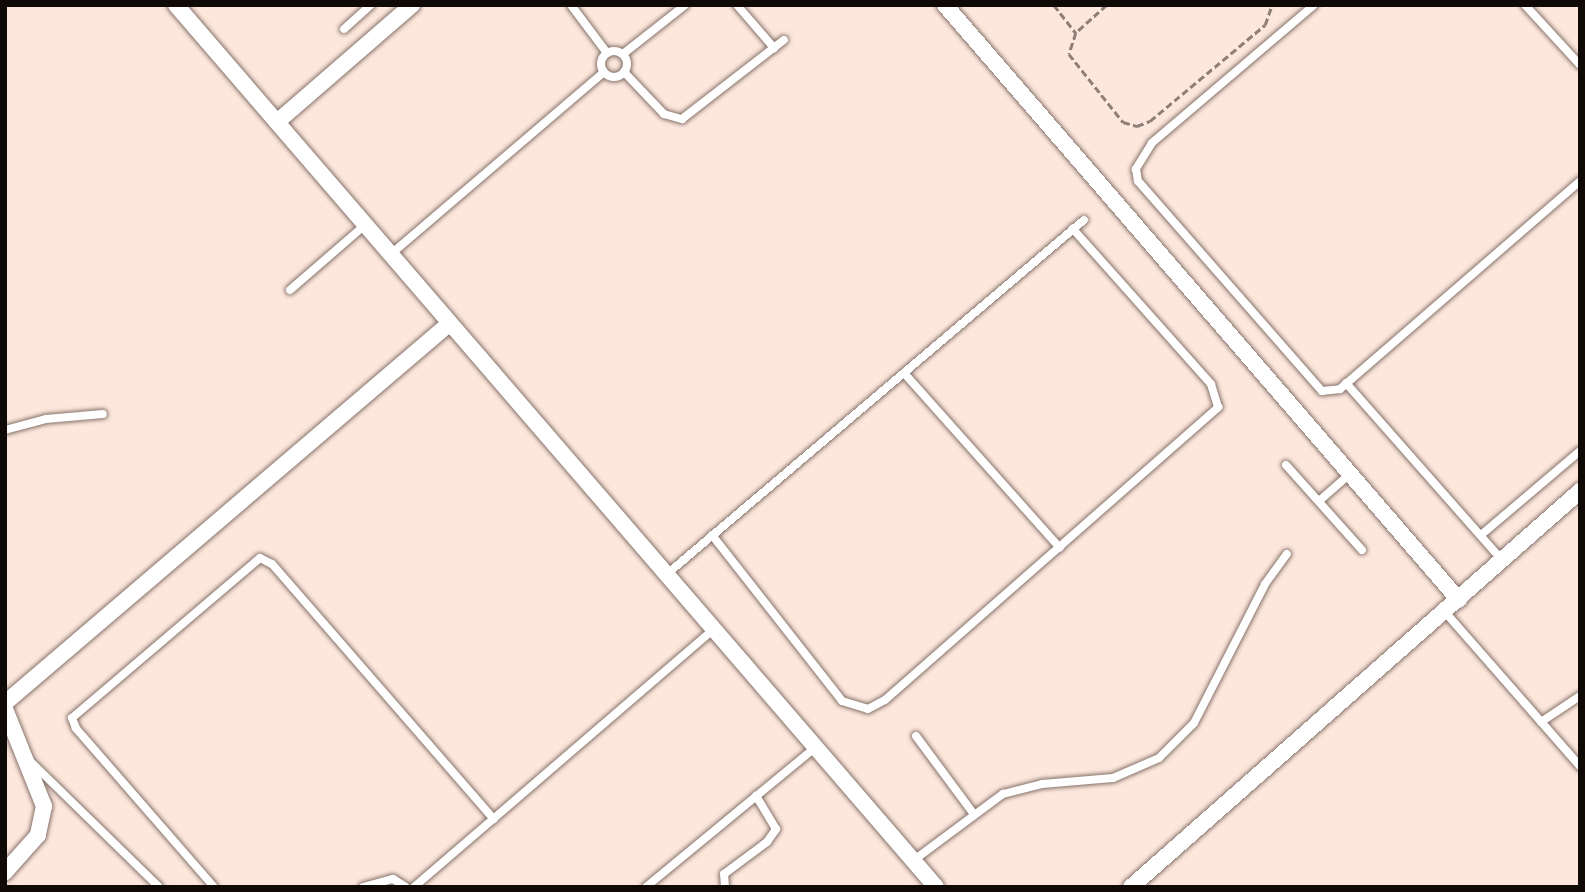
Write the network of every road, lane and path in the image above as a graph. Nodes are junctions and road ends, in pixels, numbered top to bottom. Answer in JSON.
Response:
{"nodes":[{"id":1,"x":176,"y":5,"type":"edge"},
{"id":2,"x":371,"y":5,"type":"edge"},
{"id":3,"x":412,"y":5,"type":"edge"},
{"id":4,"x":571,"y":5,"type":"edge"},
{"id":5,"x":685,"y":5,"type":"edge"},
{"id":6,"x":737,"y":5,"type":"edge"},
{"id":7,"x":945,"y":5,"type":"edge"},
{"id":8,"x":1054,"y":5,"type":"edge"},
{"id":9,"x":1107,"y":5,"type":"edge"},
{"id":10,"x":1272,"y":5,"type":"edge"},
{"id":11,"x":1314,"y":5,"type":"edge"},
{"id":12,"x":1525,"y":5,"type":"edge"},
{"id":13,"x":344,"y":29,"type":"dead end"},
{"id":14,"x":1076,"y":33,"type":"junction"},
{"id":15,"x":784,"y":40,"type":"dead end"},
{"id":16,"x":774,"y":48,"type":"junction"},
{"id":17,"x":607,"y":52,"type":"junction"},
{"id":18,"x":623,"y":54,"type":"junction"},
{"id":19,"x":1580,"y":65,"type":"edge"},
{"id":20,"x":604,"y":72,"type":"junction"},
{"id":21,"x":624,"y":72,"type":"junction"},
{"id":22,"x":277,"y":122,"type":"junction"},
{"id":23,"x":1580,"y":181,"type":"edge"},
{"id":24,"x":1084,"y":220,"type":"dead end"},
{"id":25,"x":365,"y":225,"type":"junction"},
{"id":26,"x":1073,"y":229,"type":"junction"},
{"id":27,"x":391,"y":254,"type":"junction"},
{"id":28,"x":290,"y":290,"type":"dead end"},
{"id":29,"x":450,"y":323,"type":"junction"},
{"id":30,"x":904,"y":373,"type":"junction"},
{"id":31,"x":1346,"y":383,"type":"junction"},
{"id":32,"x":103,"y":414,"type":"dead end"},
{"id":33,"x":5,"y":430,"type":"edge"},
{"id":34,"x":1580,"y":451,"type":"edge"},
{"id":35,"x":1286,"y":465,"type":"dead end"},
{"id":36,"x":1350,"y":474,"type":"junction"},
{"id":37,"x":1580,"y":491,"type":"edge"},
{"id":38,"x":1318,"y":501,"type":"junction"},
{"id":39,"x":1481,"y":535,"type":"junction"},
{"id":40,"x":712,"y":536,"type":"junction"},
{"id":41,"x":1060,"y":548,"type":"junction"},
{"id":42,"x":1362,"y":550,"type":"dead end"},
{"id":43,"x":1287,"y":554,"type":"dead end"},
{"id":44,"x":1503,"y":561,"type":"junction"},
{"id":45,"x":667,"y":574,"type":"junction"},
{"id":46,"x":1459,"y":600,"type":"junction"},
{"id":47,"x":1446,"y":612,"type":"junction"},
{"id":48,"x":714,"y":629,"type":"junction"},
{"id":49,"x":1580,"y":696,"type":"edge"},
{"id":50,"x":5,"y":703,"type":"edge"},
{"id":51,"x":5,"y":709,"type":"edge"},
{"id":52,"x":1541,"y":722,"type":"junction"},
{"id":53,"x":916,"y":736,"type":"dead end"},
{"id":54,"x":816,"y":747,"type":"junction"},
{"id":55,"x":24,"y":755,"type":"junction"},
{"id":56,"x":1580,"y":766,"type":"edge"},
{"id":57,"x":756,"y":796,"type":"junction"},
{"id":58,"x":973,"y":813,"type":"junction"},
{"id":59,"x":494,"y":819,"type":"junction"},
{"id":60,"x":914,"y":860,"type":"junction"},
{"id":61,"x":5,"y":872,"type":"edge"},
{"id":62,"x":722,"y":886,"type":"edge"},
{"id":63,"x":159,"y":887,"type":"edge"},
{"id":64,"x":214,"y":887,"type":"edge"},
{"id":65,"x":363,"y":887,"type":"edge"},
{"id":66,"x":406,"y":887,"type":"edge"},
{"id":67,"x":414,"y":887,"type":"edge"},
{"id":68,"x":646,"y":887,"type":"edge"},
{"id":69,"x":936,"y":887,"type":"edge"},
{"id":70,"x":1131,"y":887,"type":"edge"}],
"edges":[{"from":1,"to":22,"type":"street"},
{"from":2,"to":13,"type":"lane"},
{"from":3,"to":22,"type":"street"},
{"from":4,"to":17,"type":"lane"},
{"from":5,"to":18,"type":"lane"},
{"from":6,"to":16,"type":"lane"},
{"from":7,"to":36,"type":"street"},
{"from":8,"to":14,"type":"path"},
{"from":9,"to":14,"type":"path"},
{"from":10,"to":14,"type":"path"},
{"from":11,"to":31,"type":"lane"},
{"from":12,"to":19,"type":"lane"},
{"from":15,"to":16,"type":"lane"},
{"from":16,"to":21,"type":"lane"},
{"from":17,"to":18,"type":"lane"},
{"from":17,"to":20,"type":"lane"},
{"from":18,"to":21,"type":"lane"},
{"from":20,"to":21,"type":"lane"},
{"from":20,"to":27,"type":"lane"},
{"from":22,"to":25,"type":"street"},
{"from":23,"to":31,"type":"lane"},
{"from":24,"to":26,"type":"lane"},
{"from":25,"to":27,"type":"street"},
{"from":25,"to":28,"type":"lane"},
{"from":26,"to":30,"type":"lane"},
{"from":26,"to":41,"type":"lane"},
{"from":27,"to":29,"type":"street"},
{"from":29,"to":45,"type":"street"},
{"from":29,"to":50,"type":"street"},
{"from":30,"to":40,"type":"lane"},
{"from":30,"to":41,"type":"lane"},
{"from":31,"to":39,"type":"lane"},
{"from":32,"to":33,"type":"lane"},
{"from":34,"to":39,"type":"lane"},
{"from":35,"to":38,"type":"lane"},
{"from":36,"to":38,"type":"lane"},
{"from":36,"to":46,"type":"street"},
{"from":37,"to":44,"type":"street"},
{"from":38,"to":42,"type":"lane"},
{"from":39,"to":44,"type":"lane"},
{"from":40,"to":41,"type":"lane"},
{"from":40,"to":45,"type":"lane"},
{"from":43,"to":58,"type":"lane"},
{"from":44,"to":46,"type":"street"},
{"from":45,"to":48,"type":"street"},
{"from":46,"to":47,"type":"street"},
{"from":47,"to":52,"type":"lane"},
{"from":47,"to":70,"type":"street"},
{"from":48,"to":54,"type":"street"},
{"from":48,"to":59,"type":"lane"},
{"from":49,"to":52,"type":"lane"},
{"from":51,"to":55,"type":"street"},
{"from":52,"to":56,"type":"lane"},
{"from":53,"to":58,"type":"lane"},
{"from":54,"to":57,"type":"lane"},
{"from":54,"to":60,"type":"street"},
{"from":55,"to":61,"type":"street"},
{"from":55,"to":63,"type":"lane"},
{"from":57,"to":62,"type":"lane"},
{"from":57,"to":68,"type":"lane"},
{"from":58,"to":60,"type":"lane"},
{"from":59,"to":64,"type":"lane"},
{"from":59,"to":67,"type":"lane"},
{"from":60,"to":69,"type":"street"},
{"from":65,"to":66,"type":"lane"}]}
